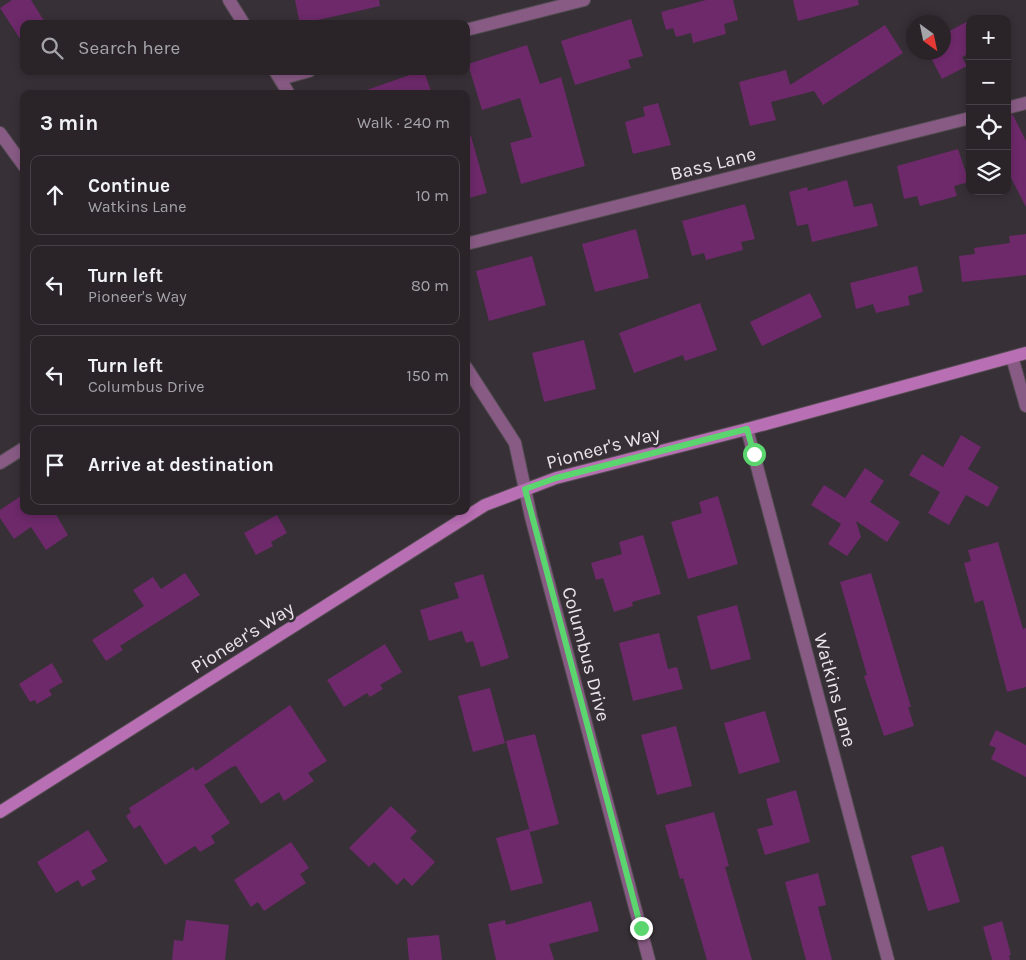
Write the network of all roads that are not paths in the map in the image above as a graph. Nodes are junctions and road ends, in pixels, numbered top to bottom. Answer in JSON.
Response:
{"nodes":[{"id":1,"x":229,"y":0,"type":"edge"},
{"id":2,"x":584,"y":0,"type":"edge"},
{"id":3,"x":242,"y":20,"type":"edge"},
{"id":4,"x":470,"y":29,"type":"edge"},
{"id":5,"x":277,"y":75,"type":"edge"},
{"id":6,"x":286,"y":90,"type":"edge"},
{"id":7,"x":1026,"y":103,"type":"edge"},
{"id":8,"x":1011,"y":107,"type":"edge"},
{"id":9,"x":966,"y":119,"type":"edge"},
{"id":10,"x":0,"y":133,"type":"edge"},
{"id":11,"x":20,"y":160,"type":"edge"},
{"id":12,"x":470,"y":243,"type":"edge"},
{"id":13,"x":1026,"y":353,"type":"edge"},
{"id":14,"x":1012,"y":357,"type":"junction"},
{"id":15,"x":470,"y":374,"type":"edge"},
{"id":16,"x":1026,"y":406,"type":"edge"},
{"id":17,"x":747,"y":429,"type":"junction"},
{"id":18,"x":20,"y":450,"type":"edge"},
{"id":19,"x":0,"y":463,"type":"edge"},
{"id":20,"x":525,"y":489,"type":"junction"},
{"id":21,"x":470,"y":514,"type":"edge"},
{"id":22,"x":469,"y":515,"type":"edge"},
{"id":23,"x":0,"y":812,"type":"edge"},
{"id":24,"x":649,"y":960,"type":"edge"},
{"id":25,"x":888,"y":960,"type":"edge"}],
"edges":[{"from":1,"to":3,"type":"street"},
{"from":2,"to":4,"type":"street"},
{"from":5,"to":6,"type":"street"},
{"from":7,"to":8,"type":"street"},
{"from":9,"to":12,"type":"street","name":"Bass Lane"},
{"from":10,"to":11,"type":"street"},
{"from":13,"to":14,"type":"main road","name":"Pioneer's Way"},
{"from":14,"to":16,"type":"street"},
{"from":14,"to":17,"type":"main road","name":"Pioneer's Way"},
{"from":15,"to":20,"type":"street","name":"Columbus Drive"},
{"from":17,"to":20,"type":"main road","name":"Pioneer's Way"},
{"from":17,"to":25,"type":"street","name":"Watkins Lane"},
{"from":18,"to":19,"type":"street"},
{"from":20,"to":21,"type":"main road","name":"Pioneer's Way"},
{"from":20,"to":24,"type":"street","name":"Columbus Drive"},
{"from":22,"to":23,"type":"main road","name":"Pioneer's Way"}]}
